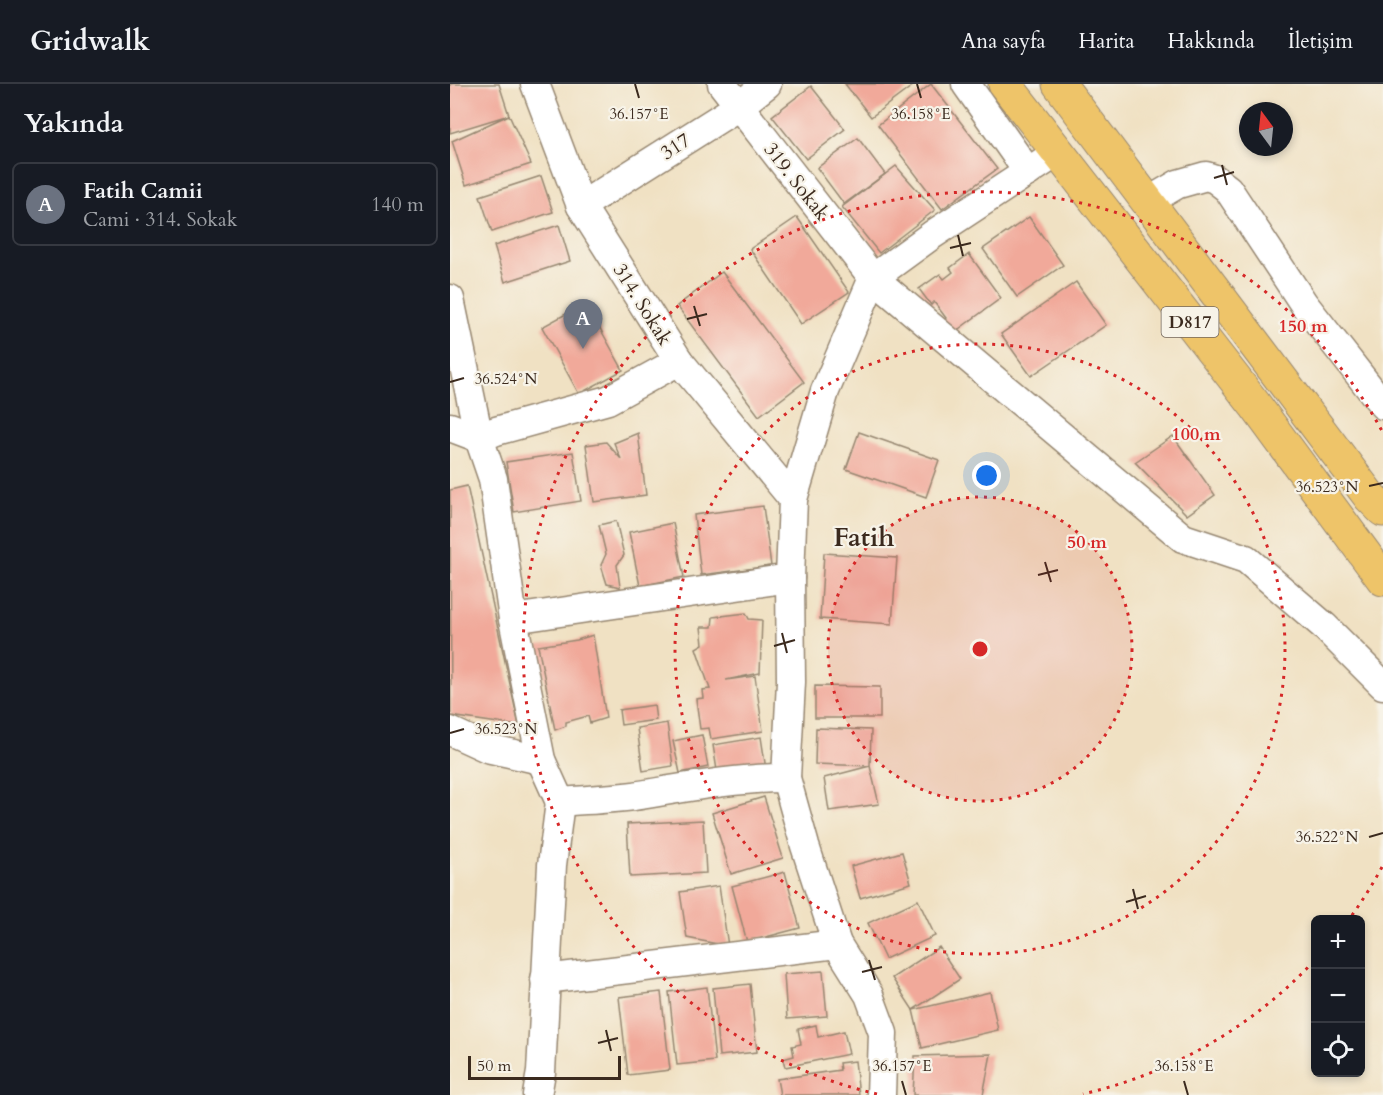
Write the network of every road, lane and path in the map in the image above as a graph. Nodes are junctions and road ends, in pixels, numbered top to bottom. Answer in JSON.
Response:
{"nodes":[{"id":1,"x":535,"y":84,"type":"edge"},
{"id":2,"x":768,"y":84,"type":"edge"},
{"id":3,"x":966,"y":84,"type":"edge"},
{"id":4,"x":1005,"y":84,"type":"edge"},
{"id":5,"x":1059,"y":84,"type":"edge"},
{"id":6,"x":730,"y":95,"type":"edge"},
{"id":7,"x":1058,"y":152,"type":"junction"},
{"id":8,"x":1028,"y":172,"type":"junction"},
{"id":9,"x":1149,"y":201,"type":"junction"},
{"id":10,"x":581,"y":206,"type":"junction"},
{"id":11,"x":873,"y":278,"type":"junction"},
{"id":12,"x":450,"y":299,"type":"edge"},
{"id":13,"x":679,"y":361,"type":"junction"},
{"id":14,"x":1383,"y":405,"type":"edge"},
{"id":15,"x":450,"y":427,"type":"edge"},
{"id":16,"x":479,"y":438,"type":"junction"},
{"id":17,"x":793,"y":499,"type":"junction"},
{"id":18,"x":1379,"y":506,"type":"edge"},
{"id":19,"x":1379,"y":572,"type":"edge"},
{"id":20,"x":790,"y":578,"type":"junction"},
{"id":21,"x":513,"y":619,"type":"junction"},
{"id":22,"x":1383,"y":685,"type":"edge"},
{"id":23,"x":450,"y":731,"type":"edge"},
{"id":24,"x":541,"y":760,"type":"junction"},
{"id":25,"x":786,"y":778,"type":"junction"},
{"id":26,"x":560,"y":802,"type":"junction"},
{"id":27,"x":837,"y":944,"type":"junction"},
{"id":28,"x":545,"y":979,"type":"junction"},
{"id":29,"x":537,"y":1095,"type":"edge"},
{"id":30,"x":881,"y":1095,"type":"edge"}],
"edges":[{"from":1,"to":10,"type":"street","name":"314. Sokak"},
{"from":2,"to":6,"type":"street","name":"317"},
{"from":3,"to":8,"type":"street"},
{"from":4,"to":7,"type":"highway","number":"D817"},
{"from":5,"to":9,"type":"highway","number":"D817"},
{"from":6,"to":10,"type":"street","name":"317"},
{"from":6,"to":11,"type":"street","name":"319. Sokak"},
{"from":7,"to":8,"type":"street"},
{"from":7,"to":19,"type":"highway","number":"D817"},
{"from":8,"to":11,"type":"street"},
{"from":9,"to":14,"type":"street"},
{"from":9,"to":18,"type":"highway","number":"D817"},
{"from":10,"to":13,"type":"street","name":"314. Sokak"},
{"from":11,"to":17,"type":"street"},
{"from":11,"to":22,"type":"street","name":"319. Sokak"},
{"from":12,"to":16,"type":"street"},
{"from":13,"to":16,"type":"street"},
{"from":13,"to":17,"type":"street","name":"314. Sokak"},
{"from":15,"to":16,"type":"street"},
{"from":16,"to":21,"type":"street"},
{"from":17,"to":20,"type":"street"},
{"from":20,"to":21,"type":"street"},
{"from":20,"to":25,"type":"street"},
{"from":21,"to":24,"type":"street"},
{"from":23,"to":24,"type":"street"},
{"from":24,"to":26,"type":"street"},
{"from":25,"to":26,"type":"street"},
{"from":25,"to":27,"type":"street"},
{"from":26,"to":28,"type":"street"},
{"from":27,"to":28,"type":"street"},
{"from":27,"to":30,"type":"street"},
{"from":28,"to":29,"type":"street"}]}
